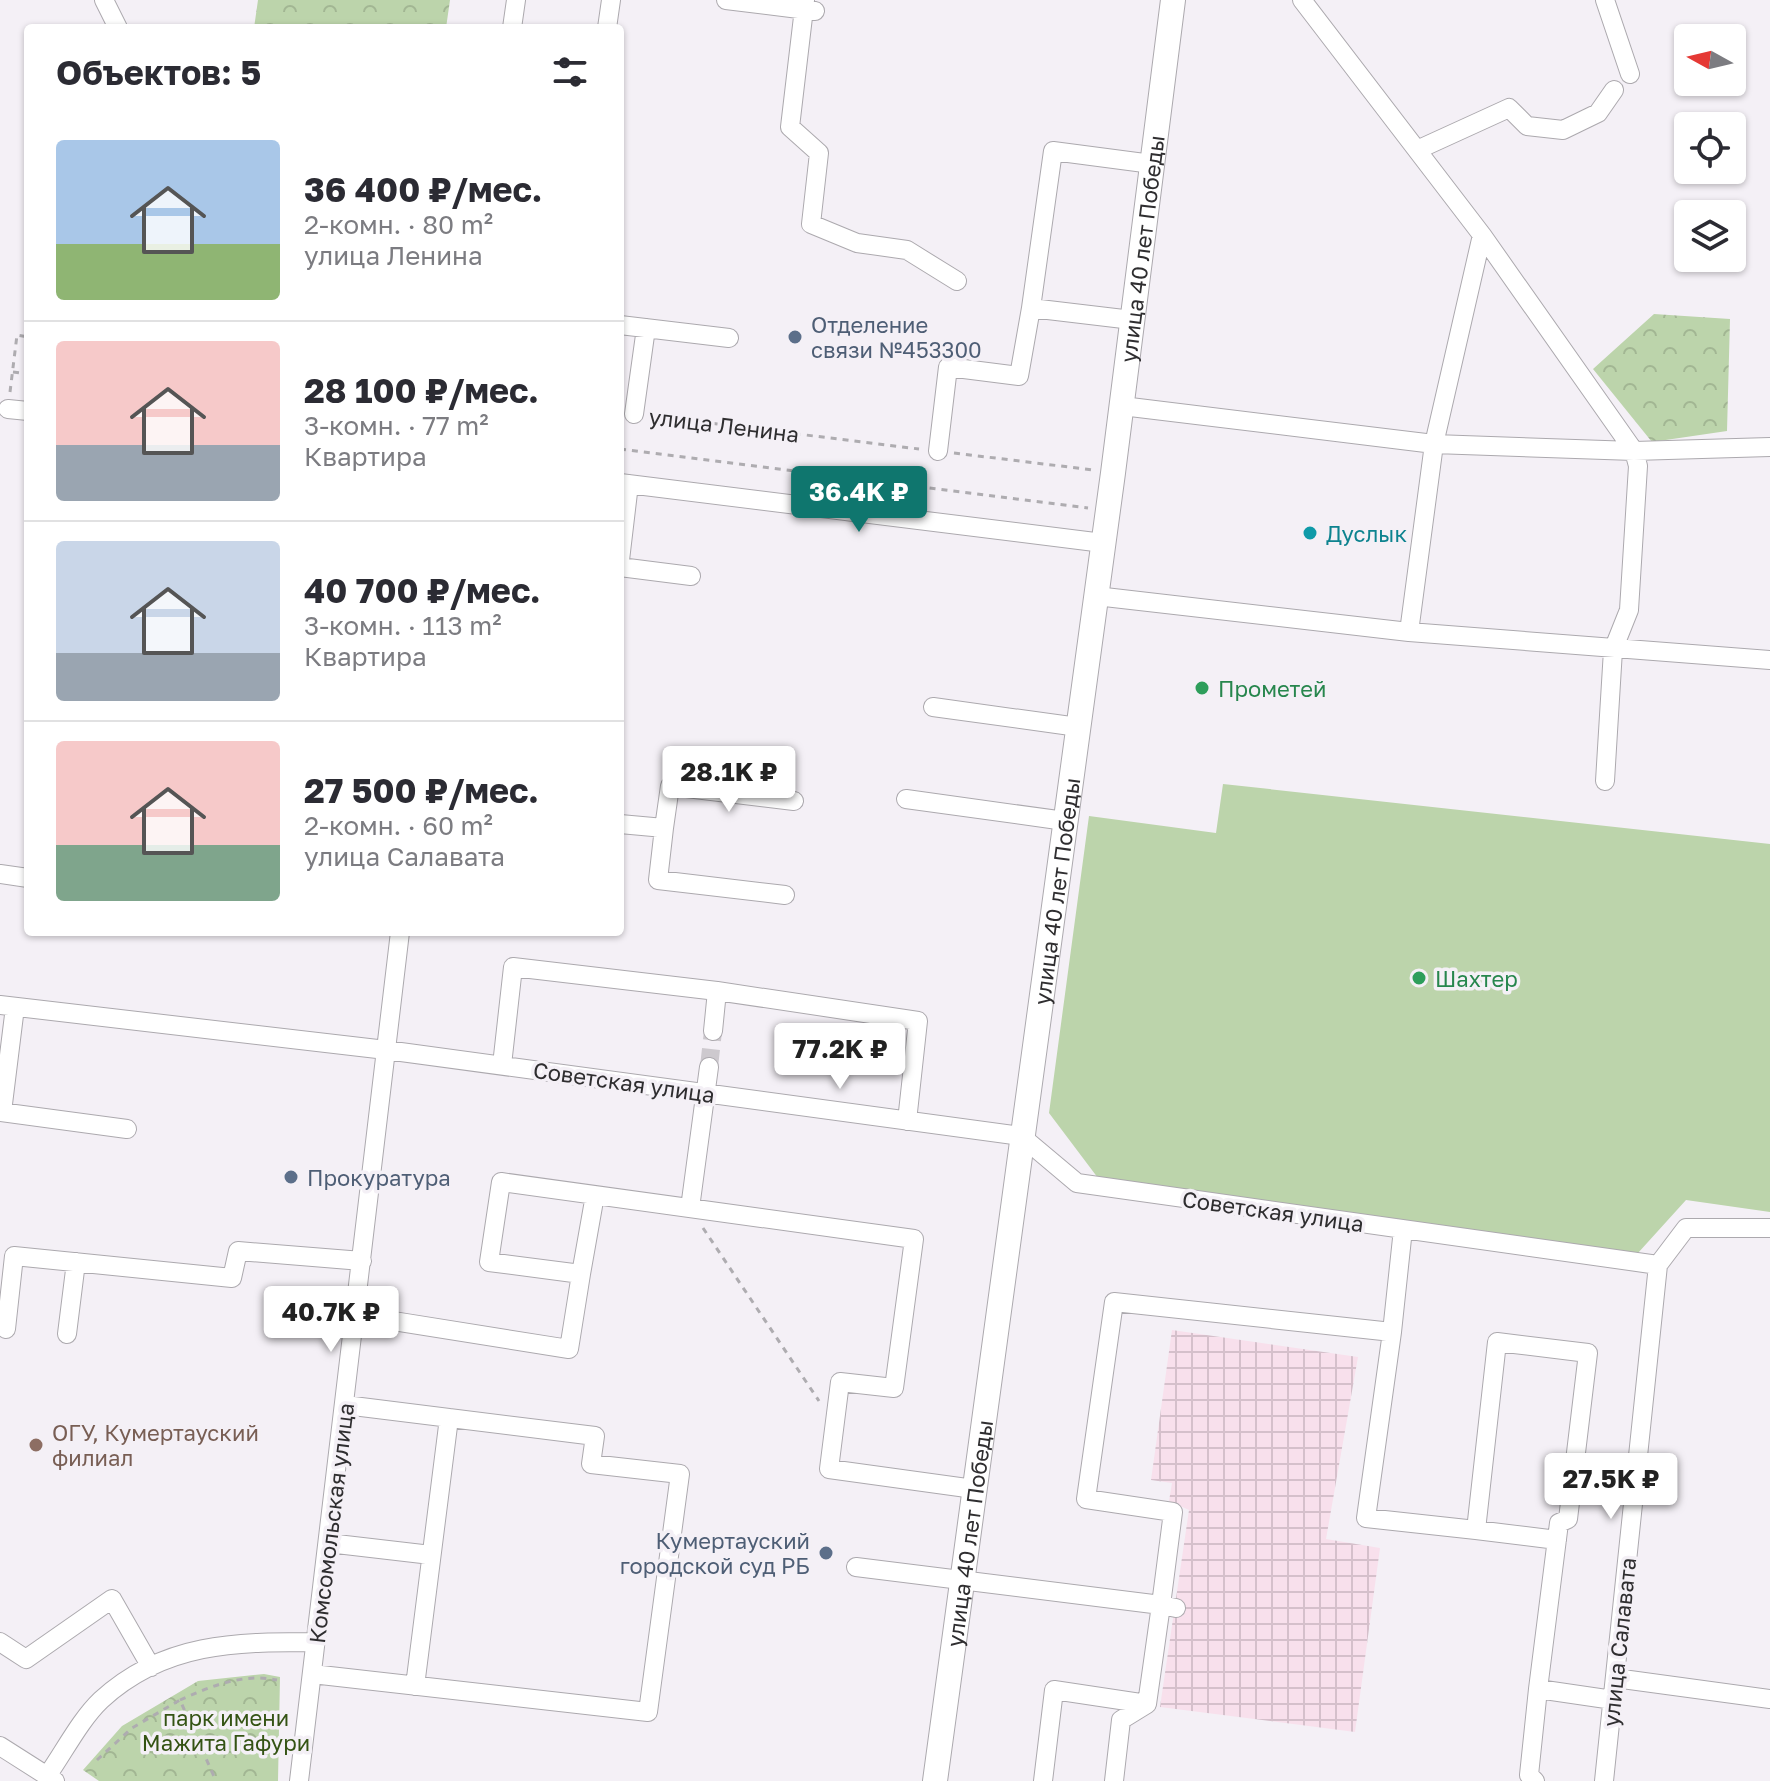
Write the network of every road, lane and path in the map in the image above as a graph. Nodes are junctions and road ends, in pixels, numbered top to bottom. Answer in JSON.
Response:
{"nodes":[{"id":1,"x":104,"y":0,"type":"edge"},
{"id":2,"x":516,"y":0,"type":"edge"},
{"id":3,"x":611,"y":0,"type":"edge"},
{"id":4,"x":726,"y":0,"type":"edge"},
{"id":5,"x":1173,"y":0,"type":"edge"},
{"id":6,"x":1302,"y":0,"type":"edge"},
{"id":7,"x":1605,"y":0,"type":"edge"},
{"id":8,"x":808,"y":7,"type":"edge"},
{"id":9,"x":116,"y":24,"type":"edge"},
{"id":10,"x":513,"y":24,"type":"edge"},
{"id":11,"x":608,"y":24,"type":"edge"},
{"id":12,"x":1630,"y":74,"type":"dead end"},
{"id":13,"x":1614,"y":90,"type":"dead end"},
{"id":14,"x":1417,"y":150,"type":"junction"},
{"id":15,"x":1152,"y":164,"type":"junction"},
{"id":16,"x":1482,"y":235,"type":"junction"},
{"id":17,"x":957,"y":281,"type":"dead end"},
{"id":18,"x":1031,"y":308,"type":"junction"},
{"id":19,"x":1132,"y":320,"type":"junction"},
{"id":20,"x":624,"y":325,"type":"edge"},
{"id":21,"x":646,"y":328,"type":"junction"},
{"id":22,"x":24,"y":336,"type":"edge"},
{"id":23,"x":729,"y":338,"type":"dead end"},
{"id":24,"x":13,"y":372,"type":"junction"},
{"id":25,"x":24,"y":373,"type":"edge"},
{"id":26,"x":1122,"y":406,"type":"junction"},
{"id":27,"x":8,"y":409,"type":"joint"},
{"id":28,"x":24,"y":411,"type":"edge"},
{"id":29,"x":634,"y":414,"type":"joint"},
{"id":30,"x":1434,"y":444,"type":"junction"},
{"id":31,"x":1770,"y":447,"type":"edge"},
{"id":32,"x":624,"y":450,"type":"edge"},
{"id":33,"x":938,"y":451,"type":"junction"},
{"id":34,"x":1634,"y":451,"type":"junction"},
{"id":35,"x":1113,"y":473,"type":"junction"},
{"id":36,"x":625,"y":483,"type":"edge"},
{"id":37,"x":1107,"y":511,"type":"junction"},
{"id":38,"x":1103,"y":543,"type":"junction"},
{"id":39,"x":624,"y":568,"type":"edge"},
{"id":40,"x":691,"y":576,"type":"dead end"},
{"id":41,"x":1096,"y":596,"type":"junction"},
{"id":42,"x":1409,"y":632,"type":"junction"},
{"id":43,"x":1613,"y":650,"type":"junction"},
{"id":44,"x":1770,"y":660,"type":"edge"},
{"id":45,"x":933,"y":707,"type":"dead end"},
{"id":46,"x":1078,"y":727,"type":"junction"},
{"id":47,"x":1605,"y":781,"type":"dead end"},
{"id":48,"x":906,"y":799,"type":"dead end"},
{"id":49,"x":794,"y":801,"type":"dead end"},
{"id":50,"x":1065,"y":821,"type":"junction"},
{"id":51,"x":624,"y":824,"type":"edge"},
{"id":52,"x":664,"y":828,"type":"junction"},
{"id":53,"x":0,"y":874,"type":"edge"},
{"id":54,"x":24,"y":877,"type":"edge"},
{"id":55,"x":785,"y":895,"type":"dead end"},
{"id":56,"x":400,"y":936,"type":"edge"},
{"id":57,"x":717,"y":991,"type":"junction"},
{"id":58,"x":8,"y":1006,"type":"edge"},
{"id":59,"x":713,"y":1031,"type":"tunnel mouth"},
{"id":60,"x":386,"y":1050,"type":"junction"},
{"id":61,"x":502,"y":1065,"type":"junction"},
{"id":62,"x":709,"y":1067,"type":"tunnel mouth"},
{"id":63,"x":707,"y":1093,"type":"junction"},
{"id":64,"x":1,"y":1112,"type":"edge"},
{"id":65,"x":907,"y":1121,"type":"junction"},
{"id":66,"x":127,"y":1129,"type":"dead end"},
{"id":67,"x":1021,"y":1136,"type":"junction"},
{"id":68,"x":595,"y":1195,"type":"junction"},
{"id":69,"x":690,"y":1208,"type":"junction"},
{"id":70,"x":1770,"y":1228,"type":"edge"},
{"id":71,"x":1403,"y":1229,"type":"junction"},
{"id":72,"x":362,"y":1261,"type":"junction"},
{"id":73,"x":76,"y":1262,"type":"junction"},
{"id":74,"x":1658,"y":1265,"type":"junction"},
{"id":75,"x":581,"y":1274,"type":"junction"},
{"id":76,"x":356,"y":1315,"type":"junction"},
{"id":77,"x":6,"y":1329,"type":"dead end"},
{"id":78,"x":1392,"y":1332,"type":"junction"},
{"id":79,"x":67,"y":1334,"type":"dead end"},
{"id":80,"x":345,"y":1405,"type":"junction"},
{"id":81,"x":449,"y":1418,"type":"junction"},
{"id":82,"x":834,"y":1425,"type":"junction"},
{"id":83,"x":974,"y":1489,"type":"junction"},
{"id":84,"x":1476,"y":1530,"type":"junction"},
{"id":85,"x":1557,"y":1540,"type":"junction"},
{"id":86,"x":328,"y":1543,"type":"junction"},
{"id":87,"x":431,"y":1555,"type":"junction"},
{"id":88,"x":856,"y":1567,"type":"dead end"},
{"id":89,"x":961,"y":1581,"type":"junction"},
{"id":90,"x":1169,"y":1606,"type":"junction"},
{"id":91,"x":0,"y":1642,"type":"edge"},
{"id":92,"x":316,"y":1642,"type":"junction"},
{"id":93,"x":151,"y":1667,"type":"junction"},
{"id":94,"x":312,"y":1674,"type":"junction"},
{"id":95,"x":1615,"y":1678,"type":"junction"},
{"id":96,"x":277,"y":1680,"type":"dead end"},
{"id":97,"x":415,"y":1686,"type":"junction"},
{"id":98,"x":1538,"y":1689,"type":"junction"},
{"id":99,"x":1770,"y":1699,"type":"edge"},
{"id":100,"x":180,"y":1700,"type":"junction"},
{"id":101,"x":1613,"y":1700,"type":"junction"},
{"id":102,"x":1147,"y":1704,"type":"junction"},
{"id":103,"x":0,"y":1746,"type":"edge"},
{"id":104,"x":97,"y":1760,"type":"dead end"},
{"id":105,"x":51,"y":1778,"type":"edge"},
{"id":106,"x":216,"y":1781,"type":"edge"},
{"id":107,"x":299,"y":1781,"type":"edge"},
{"id":108,"x":935,"y":1781,"type":"edge"},
{"id":109,"x":1043,"y":1781,"type":"edge"},
{"id":110,"x":1114,"y":1781,"type":"edge"},
{"id":111,"x":1535,"y":1781,"type":"edge"},
{"id":112,"x":1604,"y":1781,"type":"edge"}],
"edges":[{"from":1,"to":9,"type":"street"},
{"from":2,"to":10,"type":"street"},
{"from":3,"to":11,"type":"street"},
{"from":4,"to":8,"type":"street"},
{"from":5,"to":15,"type":"main road","name":"улица 40 лет Победы"},
{"from":6,"to":14,"type":"street"},
{"from":7,"to":12,"type":"street"},
{"from":8,"to":17,"type":"street"},
{"from":13,"to":14,"type":"street"},
{"from":14,"to":16,"type":"street"},
{"from":15,"to":18,"type":"street"},
{"from":15,"to":19,"type":"main road","name":"улица 40 лет Победы"},
{"from":16,"to":30,"type":"street"},
{"from":16,"to":34,"type":"street"},
{"from":18,"to":19,"type":"street"},
{"from":18,"to":33,"type":"street"},
{"from":19,"to":26,"type":"main road","name":"улица 40 лет Победы"},
{"from":20,"to":21,"type":"street"},
{"from":21,"to":23,"type":"street"},
{"from":21,"to":29,"type":"street"},
{"from":22,"to":24,"type":"path"},
{"from":24,"to":25,"type":"path"},
{"from":24,"to":27,"type":"path"},
{"from":26,"to":30,"type":"street"},
{"from":26,"to":35,"type":"main road","name":"улица 40 лет Победы"},
{"from":27,"to":28,"type":"street"},
{"from":29,"to":33,"type":"path","name":"улица Ленина"},
{"from":30,"to":34,"type":"street"},
{"from":30,"to":42,"type":"street"},
{"from":31,"to":34,"type":"street"},
{"from":32,"to":37,"type":"path"},
{"from":33,"to":35,"type":"path","name":"улица Ленина"},
{"from":34,"to":43,"type":"street"},
{"from":35,"to":37,"type":"main road","name":"улица 40 лет Победы"},
{"from":36,"to":38,"type":"street"},
{"from":37,"to":38,"type":"main road","name":"улица 40 лет Победы"},
{"from":38,"to":41,"type":"main road","name":"улица 40 лет Победы"},
{"from":39,"to":40,"type":"street"},
{"from":41,"to":42,"type":"street"},
{"from":41,"to":46,"type":"main road","name":"улица 40 лет Победы"},
{"from":42,"to":43,"type":"street"},
{"from":43,"to":44,"type":"street"},
{"from":43,"to":47,"type":"street"},
{"from":45,"to":46,"type":"street"},
{"from":46,"to":50,"type":"main road","name":"улица 40 лет Победы"},
{"from":48,"to":50,"type":"street"},
{"from":49,"to":52,"type":"street"},
{"from":50,"to":67,"type":"main road","name":"улица 40 лет Победы"},
{"from":51,"to":52,"type":"street"},
{"from":52,"to":55,"type":"street"},
{"from":53,"to":54,"type":"street"},
{"from":56,"to":60,"type":"street","name":"Комсомольская улица"},
{"from":57,"to":59,"type":"street"},
{"from":57,"to":61,"type":"street"},
{"from":57,"to":65,"type":"street"},
{"from":58,"to":60,"type":"street","name":"Советская улица"},
{"from":58,"to":64,"type":"street"},
{"from":60,"to":61,"type":"street","name":"Советская улица"},
{"from":60,"to":72,"type":"street","name":"Комсомольская улица"},
{"from":61,"to":63,"type":"street","name":"Советская улица"},
{"from":62,"to":63,"type":"street"},
{"from":63,"to":65,"type":"street","name":"Советская улица"},
{"from":63,"to":69,"type":"street"},
{"from":64,"to":66,"type":"street"},
{"from":65,"to":67,"type":"street","name":"Советская улица"},
{"from":67,"to":71,"type":"street","name":"Советская улица"},
{"from":67,"to":83,"type":"main road","name":"улица 40 лет Победы"},
{"from":68,"to":69,"type":"street"},
{"from":68,"to":75,"type":"street"},
{"from":68,"to":75,"type":"street"},
{"from":69,"to":82,"type":"path"},
{"from":69,"to":82,"type":"street"},
{"from":70,"to":74,"type":"street"},
{"from":71,"to":74,"type":"street","name":"Советская улица"},
{"from":71,"to":78,"type":"street"},
{"from":72,"to":73,"type":"street"},
{"from":72,"to":76,"type":"street","name":"Комсомольская улица"},
{"from":73,"to":77,"type":"street"},
{"from":73,"to":79,"type":"street"},
{"from":74,"to":95,"type":"street","name":"улица Салавата"},
{"from":75,"to":76,"type":"street"},
{"from":76,"to":80,"type":"street","name":"Комсомольская улица"},
{"from":78,"to":84,"type":"street"},
{"from":78,"to":90,"type":"street"},
{"from":80,"to":81,"type":"street"},
{"from":80,"to":86,"type":"street","name":"Комсомольская улица"},
{"from":81,"to":87,"type":"street"},
{"from":81,"to":97,"type":"street"},
{"from":82,"to":83,"type":"street"},
{"from":83,"to":89,"type":"main road","name":"улица 40 лет Победы"},
{"from":84,"to":85,"type":"street"},
{"from":84,"to":85,"type":"street"},
{"from":85,"to":98,"type":"street"},
{"from":86,"to":87,"type":"street"},
{"from":86,"to":92,"type":"street","name":"Комсомольская улица"},
{"from":87,"to":97,"type":"street"},
{"from":88,"to":89,"type":"street"},
{"from":89,"to":90,"type":"street"},
{"from":89,"to":108,"type":"main road","name":"улица 40 лет Победы"},
{"from":90,"to":102,"type":"street"},
{"from":91,"to":93,"type":"street"},
{"from":92,"to":93,"type":"street"},
{"from":92,"to":94,"type":"street","name":"Комсомольская улица"},
{"from":93,"to":105,"type":"street"},
{"from":94,"to":97,"type":"street"},
{"from":94,"to":107,"type":"street","name":"Комсомольская улица"},
{"from":95,"to":99,"type":"street"},
{"from":95,"to":101,"type":"street","name":"улица Салавата"},
{"from":96,"to":100,"type":"path"},
{"from":98,"to":101,"type":"street"},
{"from":98,"to":111,"type":"street"},
{"from":100,"to":104,"type":"path"},
{"from":100,"to":106,"type":"path"},
{"from":101,"to":112,"type":"street","name":"улица Салавата"},
{"from":102,"to":109,"type":"street"},
{"from":102,"to":110,"type":"street"},
{"from":103,"to":105,"type":"street"}]}
